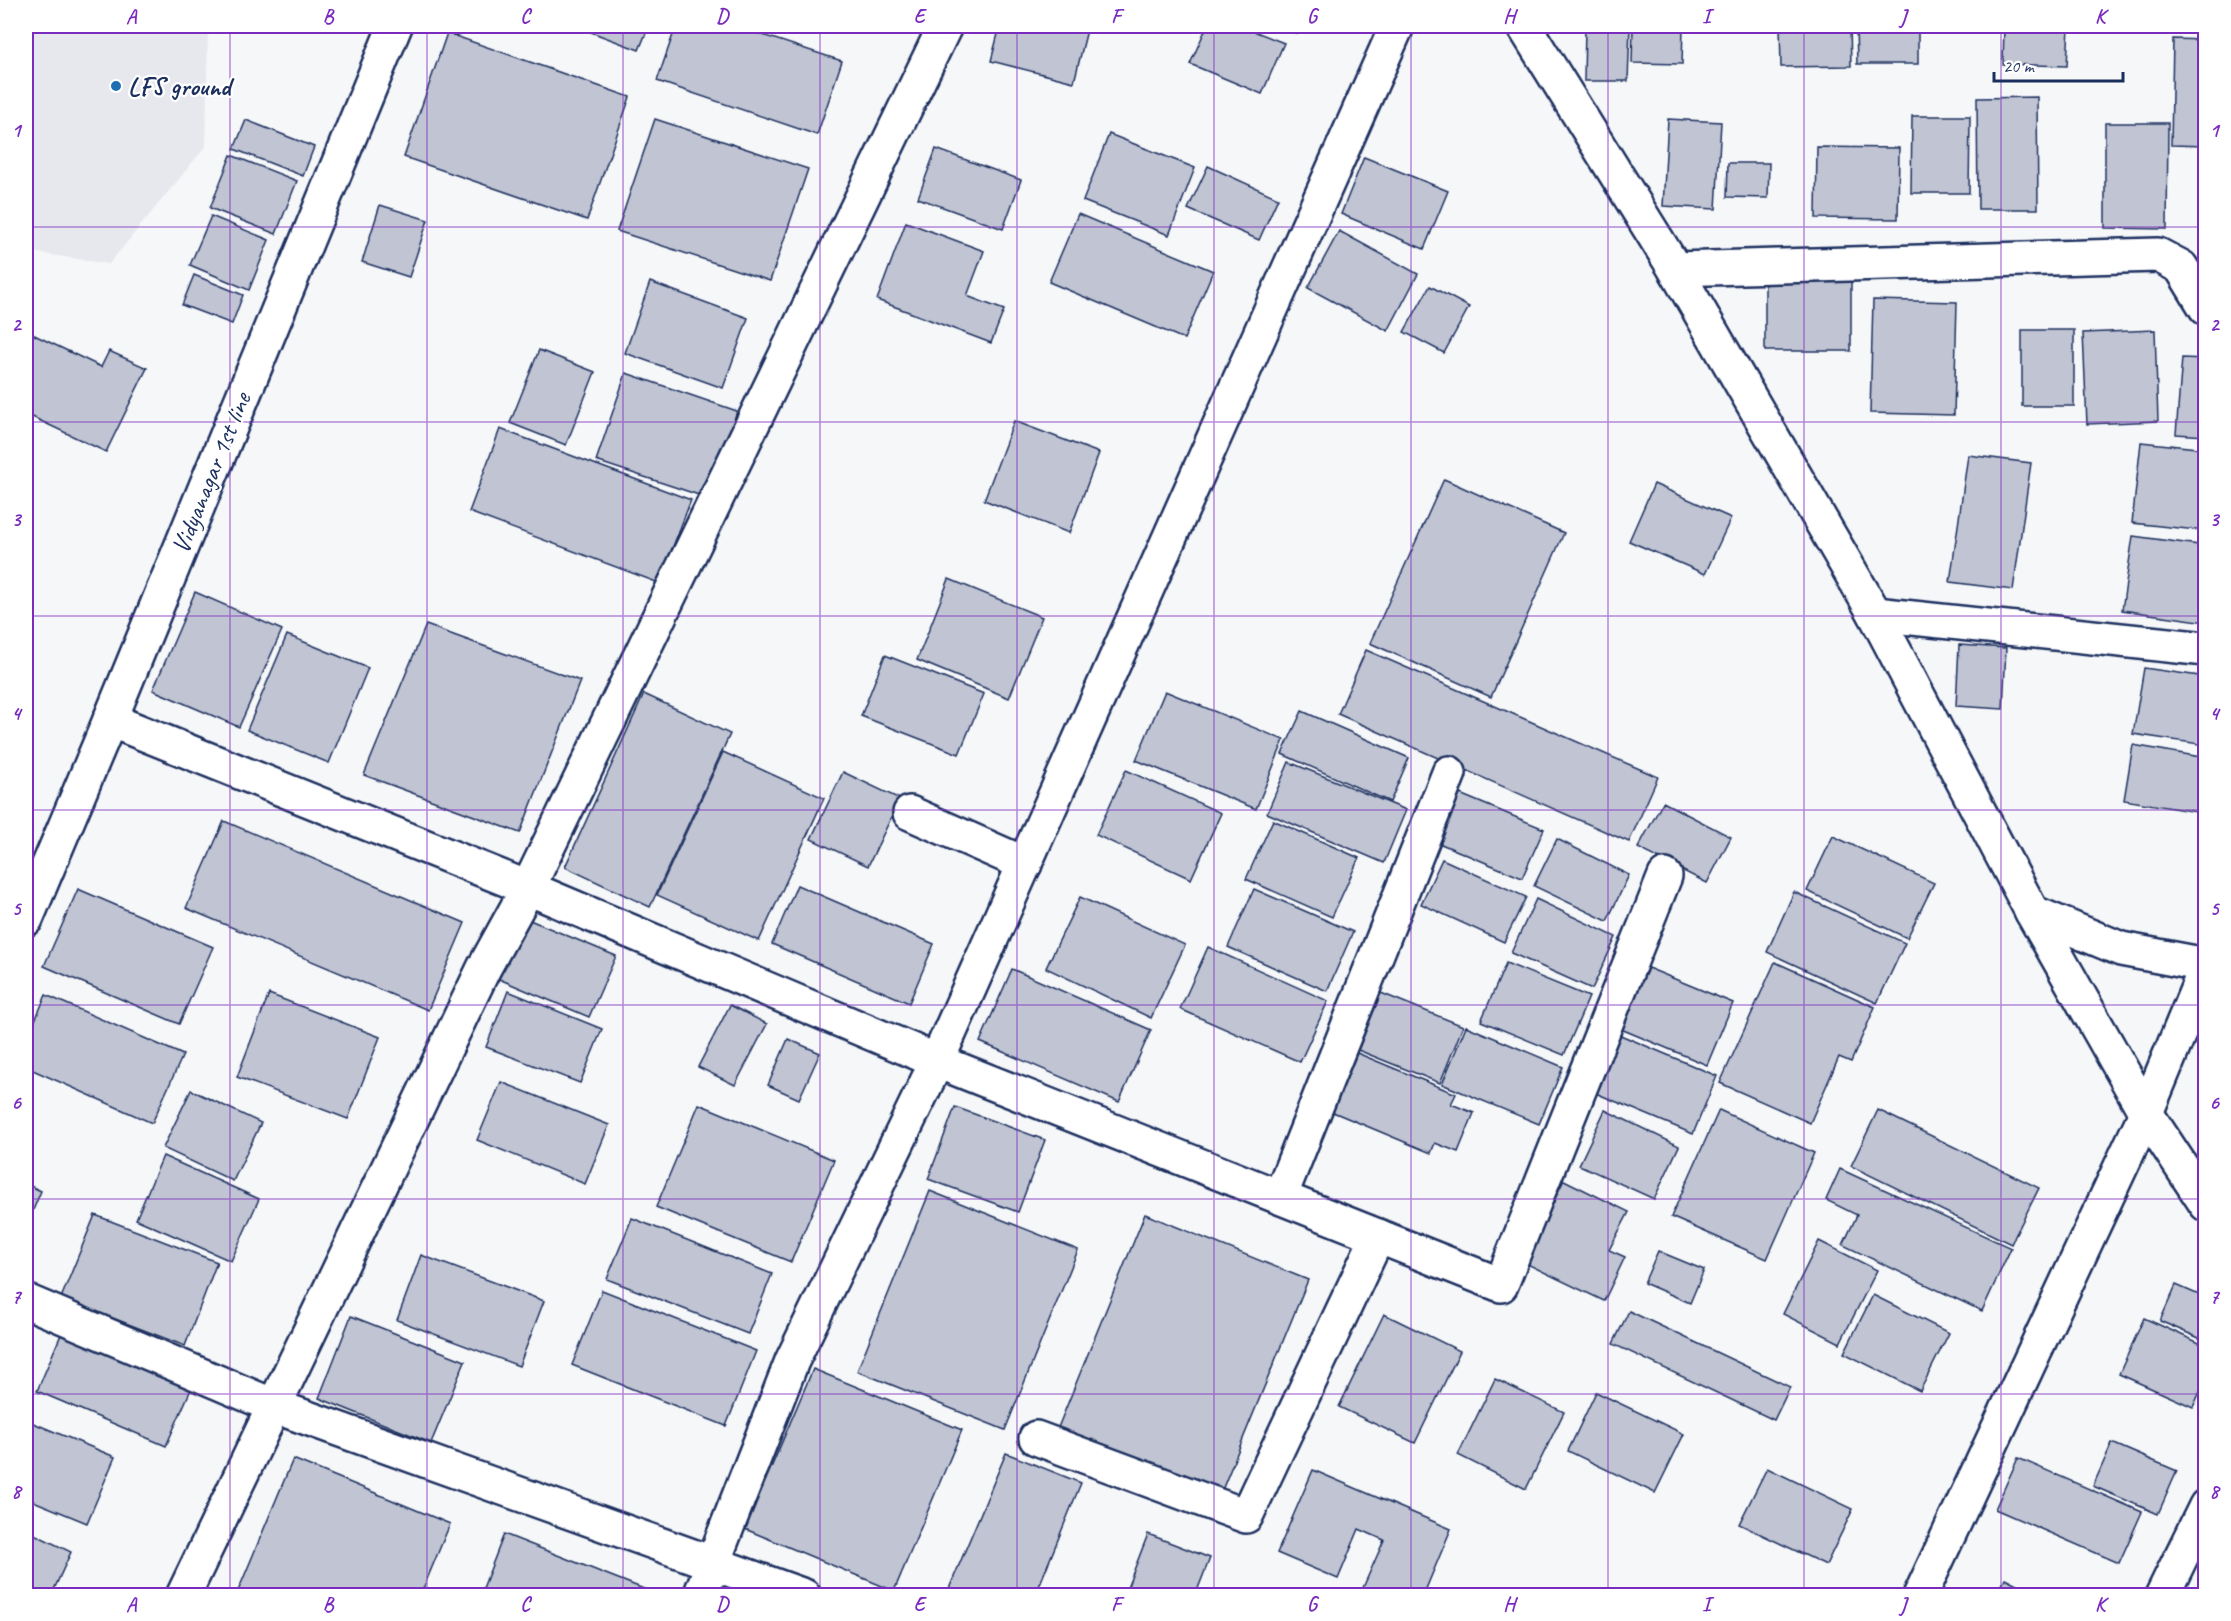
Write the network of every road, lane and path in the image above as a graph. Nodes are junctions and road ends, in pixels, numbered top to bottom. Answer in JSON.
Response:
{"nodes":[{"id":1,"x":395,"y":26,"type":"edge"},
{"id":2,"x":945,"y":26,"type":"edge"},
{"id":3,"x":1397,"y":26,"type":"edge"},
{"id":4,"x":1524,"y":26,"type":"edge"},
{"id":5,"x":1675,"y":269,"type":"junction"},
{"id":6,"x":2205,"y":308,"type":"edge"},
{"id":7,"x":1875,"y":614,"type":"junction"},
{"id":8,"x":2205,"y":649,"type":"edge"},
{"id":9,"x":110,"y":720,"type":"junction"},
{"id":10,"x":1449,"y":773,"type":"dead end"},
{"id":11,"x":910,"y":813,"type":"dead end"},
{"id":12,"x":1025,"y":864,"type":"junction"},
{"id":13,"x":1665,"y":876,"type":"dead end"},
{"id":14,"x":528,"y":888,"type":"junction"},
{"id":15,"x":2032,"y":912,"type":"junction"},
{"id":16,"x":26,"y":919,"type":"edge"},
{"id":17,"x":2205,"y":967,"type":"edge"},
{"id":18,"x":937,"y":1061,"type":"junction"},
{"id":19,"x":2146,"y":1113,"type":"junction"},
{"id":20,"x":1280,"y":1197,"type":"junction"},
{"id":21,"x":2205,"y":1204,"type":"edge"},
{"id":22,"x":1378,"y":1236,"type":"junction"},
{"id":23,"x":26,"y":1301,"type":"edge"},
{"id":24,"x":274,"y":1406,"type":"junction"},
{"id":25,"x":1036,"y":1438,"type":"dead end"},
{"id":26,"x":2205,"y":1506,"type":"edge"},
{"id":27,"x":714,"y":1562,"type":"junction"},
{"id":28,"x":2167,"y":1592,"type":"edge"},
{"id":29,"x":183,"y":1596,"type":"edge"},
{"id":30,"x":700,"y":1596,"type":"edge"},
{"id":31,"x":804,"y":1596,"type":"edge"},
{"id":32,"x":1920,"y":1596,"type":"edge"}],
"edges":[{"from":1,"to":9,"type":"street","name":"Vidyanagar 1st line"},
{"from":2,"to":14,"type":"street"},
{"from":3,"to":12,"type":"street"},
{"from":4,"to":5,"type":"street"},
{"from":5,"to":6,"type":"street"},
{"from":5,"to":7,"type":"street"},
{"from":7,"to":8,"type":"street"},
{"from":7,"to":15,"type":"street"},
{"from":9,"to":14,"type":"street"},
{"from":9,"to":16,"type":"street","name":"Vidyanagar 1st line"},
{"from":10,"to":20,"type":"street"},
{"from":11,"to":12,"type":"street"},
{"from":12,"to":18,"type":"street"},
{"from":13,"to":22,"type":"street"},
{"from":14,"to":18,"type":"street"},
{"from":14,"to":24,"type":"street"},
{"from":15,"to":17,"type":"street"},
{"from":15,"to":19,"type":"street"},
{"from":17,"to":19,"type":"street"},
{"from":18,"to":20,"type":"street"},
{"from":18,"to":27,"type":"street"},
{"from":19,"to":21,"type":"street"},
{"from":19,"to":32,"type":"street"},
{"from":20,"to":22,"type":"street"},
{"from":22,"to":25,"type":"street"},
{"from":23,"to":24,"type":"street"},
{"from":24,"to":27,"type":"street"},
{"from":24,"to":29,"type":"street"},
{"from":26,"to":28,"type":"street"},
{"from":27,"to":30,"type":"street"},
{"from":27,"to":31,"type":"street"}]}
